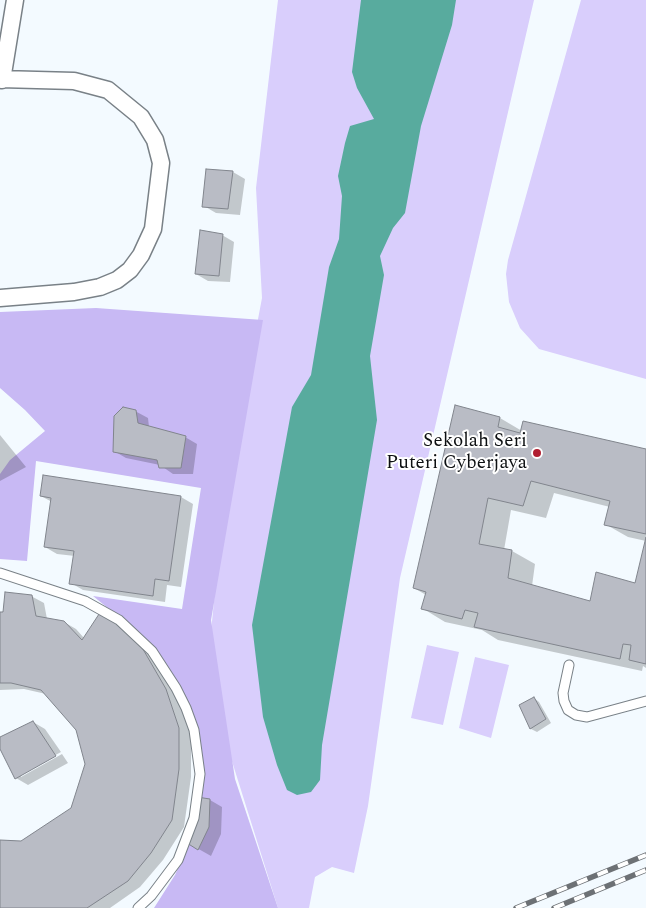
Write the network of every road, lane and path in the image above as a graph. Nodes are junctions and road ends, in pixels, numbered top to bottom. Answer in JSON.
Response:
{"nodes":[{"id":1,"x":15,"y":0,"type":"edge"},
{"id":2,"x":1,"y":80,"type":"edge"},
{"id":3,"x":0,"y":298,"type":"edge"},
{"id":4,"x":0,"y":573,"type":"edge"},
{"id":5,"x":569,"y":665,"type":"dead end"},
{"id":6,"x":646,"y":702,"type":"edge"},
{"id":7,"x":138,"y":908,"type":"edge"}],
"edges":[{"from":1,"to":2,"type":"street"},
{"from":2,"to":3,"type":"street"},
{"from":4,"to":7,"type":"lane"},
{"from":5,"to":6,"type":"lane"}]}
